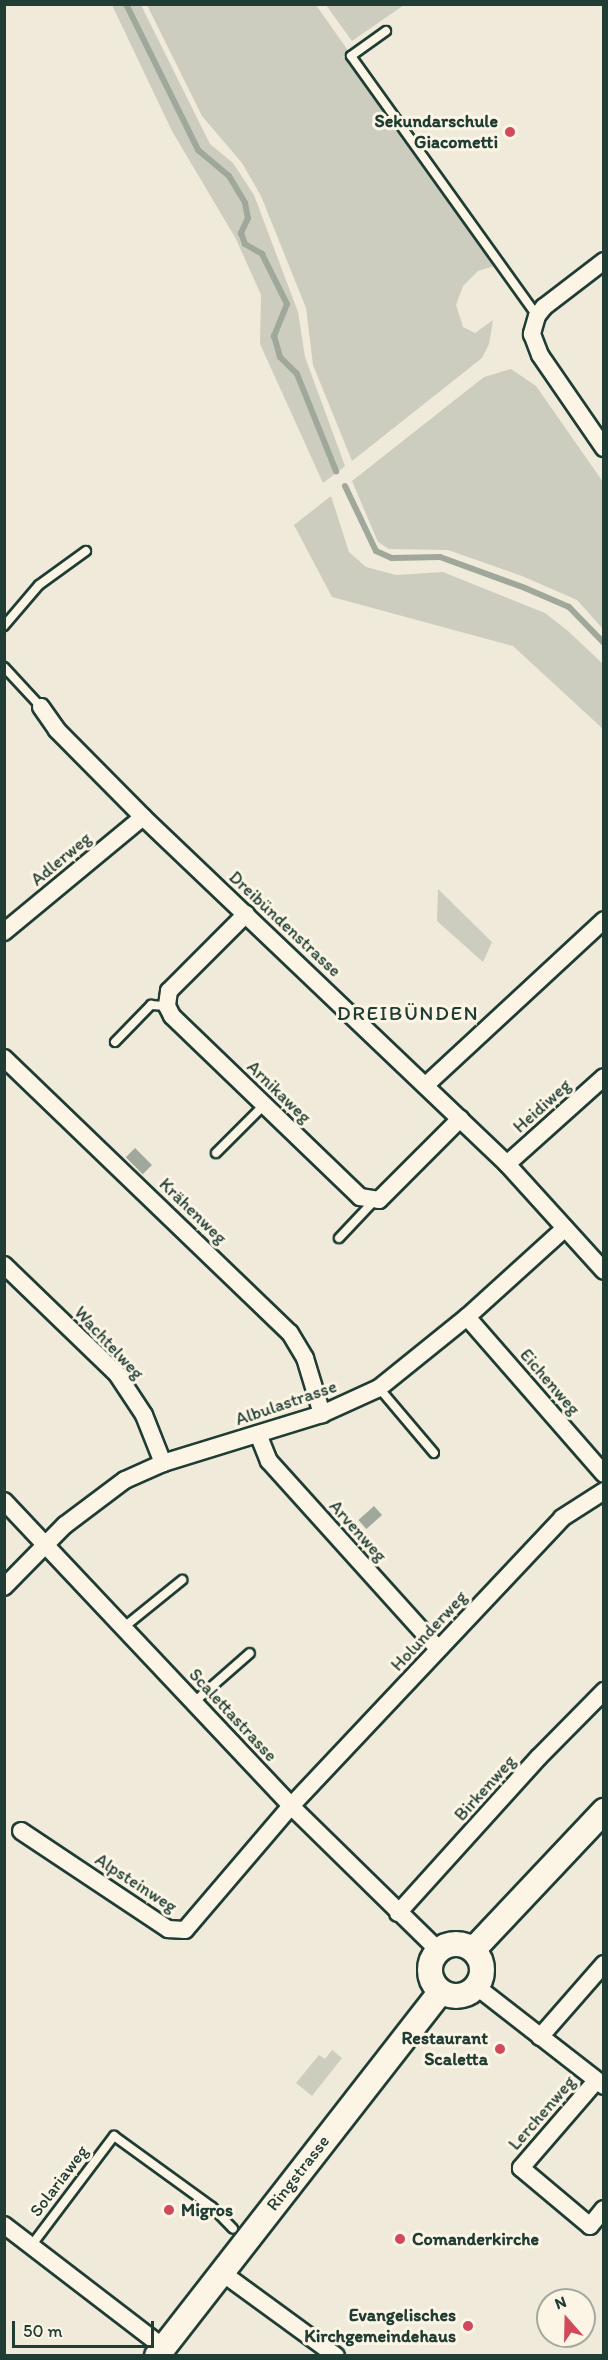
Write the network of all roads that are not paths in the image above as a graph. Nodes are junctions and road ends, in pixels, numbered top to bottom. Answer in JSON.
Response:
{"nodes":[{"id":1,"x":386,"y":31,"type":"dead end"},
{"id":2,"x":603,"y":261,"type":"edge"},
{"id":3,"x":537,"y":316,"type":"junction"},
{"id":4,"x":603,"y":448,"type":"edge"},
{"id":5,"x":86,"y":551,"type":"dead end"},
{"id":6,"x":4,"y":626,"type":"edge"},
{"id":7,"x":4,"y":667,"type":"edge"},
{"id":8,"x":41,"y":707,"type":"joint"},
{"id":9,"x":143,"y":817,"type":"junction"},
{"id":10,"x":246,"y":914,"type":"junction"},
{"id":11,"x":603,"y":920,"type":"edge"},
{"id":12,"x":4,"y":932,"type":"edge"},
{"id":13,"x":166,"y":1006,"type":"junction"},
{"id":14,"x":115,"y":1042,"type":"dead end"},
{"id":15,"x":4,"y":1058,"type":"edge"},
{"id":16,"x":603,"y":1077,"type":"edge"},
{"id":17,"x":427,"y":1084,"type":"junction"},
{"id":18,"x":264,"y":1105,"type":"junction"},
{"id":19,"x":460,"y":1119,"type":"junction"},
{"id":20,"x":216,"y":1153,"type":"dead end"},
{"id":21,"x":507,"y":1164,"type":"junction"},
{"id":22,"x":374,"y":1201,"type":"junction"},
{"id":23,"x":565,"y":1228,"type":"junction"},
{"id":24,"x":339,"y":1238,"type":"dead end"},
{"id":25,"x":4,"y":1265,"type":"edge"},
{"id":26,"x":603,"y":1271,"type":"edge"},
{"id":27,"x":467,"y":1317,"type":"junction"},
{"id":28,"x":378,"y":1388,"type":"junction"},
{"id":29,"x":322,"y":1414,"type":"junction"},
{"id":30,"x":258,"y":1434,"type":"junction"},
{"id":31,"x":434,"y":1453,"type":"dead end"},
{"id":32,"x":163,"y":1463,"type":"junction"},
{"id":33,"x":603,"y":1474,"type":"edge"},
{"id":34,"x":603,"y":1491,"type":"edge"},
{"id":35,"x":4,"y":1501,"type":"edge"},
{"id":36,"x":45,"y":1544,"type":"junction"},
{"id":37,"x":183,"y":1580,"type":"dead end"},
{"id":38,"x":4,"y":1587,"type":"edge"},
{"id":39,"x":124,"y":1627,"type":"junction"},
{"id":40,"x":438,"y":1649,"type":"junction"},
{"id":41,"x":249,"y":1653,"type":"dead end"},
{"id":42,"x":603,"y":1691,"type":"edge"},
{"id":43,"x":194,"y":1702,"type":"junction"},
{"id":44,"x":291,"y":1806,"type":"junction"},
{"id":45,"x":603,"y":1811,"type":"edge"},
{"id":46,"x":21,"y":1831,"type":"dead end"},
{"id":47,"x":398,"y":1913,"type":"junction"},
{"id":48,"x":438,"y":1950,"type":"junction"},
{"id":49,"x":474,"y":1950,"type":"junction"},
{"id":50,"x":603,"y":1964,"type":"edge"},
{"id":51,"x":477,"y":1987,"type":"junction"},
{"id":52,"x":440,"y":1992,"type":"junction"},
{"id":53,"x":540,"y":2037,"type":"junction"},
{"id":54,"x":600,"y":2084,"type":"edge"},
{"id":55,"x":603,"y":2209,"type":"edge"},
{"id":56,"x":4,"y":2225,"type":"edge"},
{"id":57,"x":233,"y":2229,"type":"dead end"},
{"id":58,"x":31,"y":2246,"type":"junction"},
{"id":59,"x":221,"y":2272,"type":"junction"},
{"id":60,"x":160,"y":2351,"type":"edge"},
{"id":61,"x":336,"y":2355,"type":"edge"}],
"edges":[{"from":1,"to":3,"type":"lane"},
{"from":2,"to":3,"type":"street"},
{"from":3,"to":4,"type":"street"},
{"from":5,"to":6,"type":"lane"},
{"from":7,"to":8,"type":"lane"},
{"from":8,"to":9,"type":"street","name":"Dreibündenstrasse"},
{"from":9,"to":10,"type":"street","name":"Dreibündenstrasse"},
{"from":9,"to":12,"type":"street","name":"Adlerweg"},
{"from":10,"to":13,"type":"street"},
{"from":10,"to":17,"type":"street","name":"Dreibündenstrasse"},
{"from":11,"to":17,"type":"street"},
{"from":13,"to":14,"type":"lane"},
{"from":13,"to":18,"type":"street","name":"Arnikaweg"},
{"from":15,"to":29,"type":"street","name":"Krähenweg"},
{"from":16,"to":21,"type":"street","name":"Heidiweg"},
{"from":17,"to":19,"type":"street","name":"Dreibündenstrasse"},
{"from":18,"to":20,"type":"lane"},
{"from":18,"to":22,"type":"street","name":"Arnikaweg"},
{"from":19,"to":21,"type":"street","name":"Dreibündenstrasse"},
{"from":19,"to":22,"type":"street"},
{"from":21,"to":23,"type":"street","name":"Dreibündenstrasse"},
{"from":22,"to":24,"type":"lane"},
{"from":23,"to":26,"type":"street","name":"Dreibündenstrasse"},
{"from":23,"to":27,"type":"street","name":"Albulastrasse"},
{"from":25,"to":32,"type":"street","name":"Wachtelweg"},
{"from":27,"to":28,"type":"street","name":"Albulastrasse"},
{"from":27,"to":33,"type":"street","name":"Eichenweg"},
{"from":28,"to":29,"type":"street","name":"Albulastrasse"},
{"from":28,"to":31,"type":"lane"},
{"from":29,"to":30,"type":"street","name":"Albulastrasse"},
{"from":30,"to":32,"type":"street","name":"Albulastrasse"},
{"from":30,"to":40,"type":"street","name":"Arvenweg"},
{"from":32,"to":36,"type":"street","name":"Albulastrasse"},
{"from":34,"to":40,"type":"street","name":"Holunderweg"},
{"from":35,"to":36,"type":"street","name":"Scalettastrasse"},
{"from":36,"to":38,"type":"street","name":"Albulastrasse"},
{"from":36,"to":39,"type":"street","name":"Scalettastrasse"},
{"from":37,"to":39,"type":"lane"},
{"from":39,"to":43,"type":"street","name":"Scalettastrasse"},
{"from":40,"to":44,"type":"street","name":"Holunderweg"},
{"from":41,"to":43,"type":"lane"},
{"from":42,"to":47,"type":"street","name":"Birkenweg"},
{"from":43,"to":44,"type":"street","name":"Scalettastrasse"},
{"from":44,"to":46,"type":"street","name":"Alpsteinweg"},
{"from":44,"to":47,"type":"street","name":"Scalettastrasse"},
{"from":45,"to":49,"type":"main road"},
{"from":47,"to":48,"type":"street","name":"Scalettastrasse"},
{"from":48,"to":49,"type":"main road"},
{"from":48,"to":52,"type":"main road"},
{"from":49,"to":51,"type":"main road"},
{"from":50,"to":53,"type":"street"},
{"from":51,"to":52,"type":"main road"},
{"from":51,"to":53,"type":"street"},
{"from":52,"to":59,"type":"main road","name":"Ringstrasse"},
{"from":53,"to":54,"type":"street"},
{"from":54,"to":55,"type":"street","name":"Lerchenweg"},
{"from":56,"to":58,"type":"street"},
{"from":57,"to":58,"type":"lane","name":"Solariaweg"},
{"from":58,"to":60,"type":"street"},
{"from":59,"to":60,"type":"main road","name":"Ringstrasse"},
{"from":59,"to":61,"type":"street"}]}
